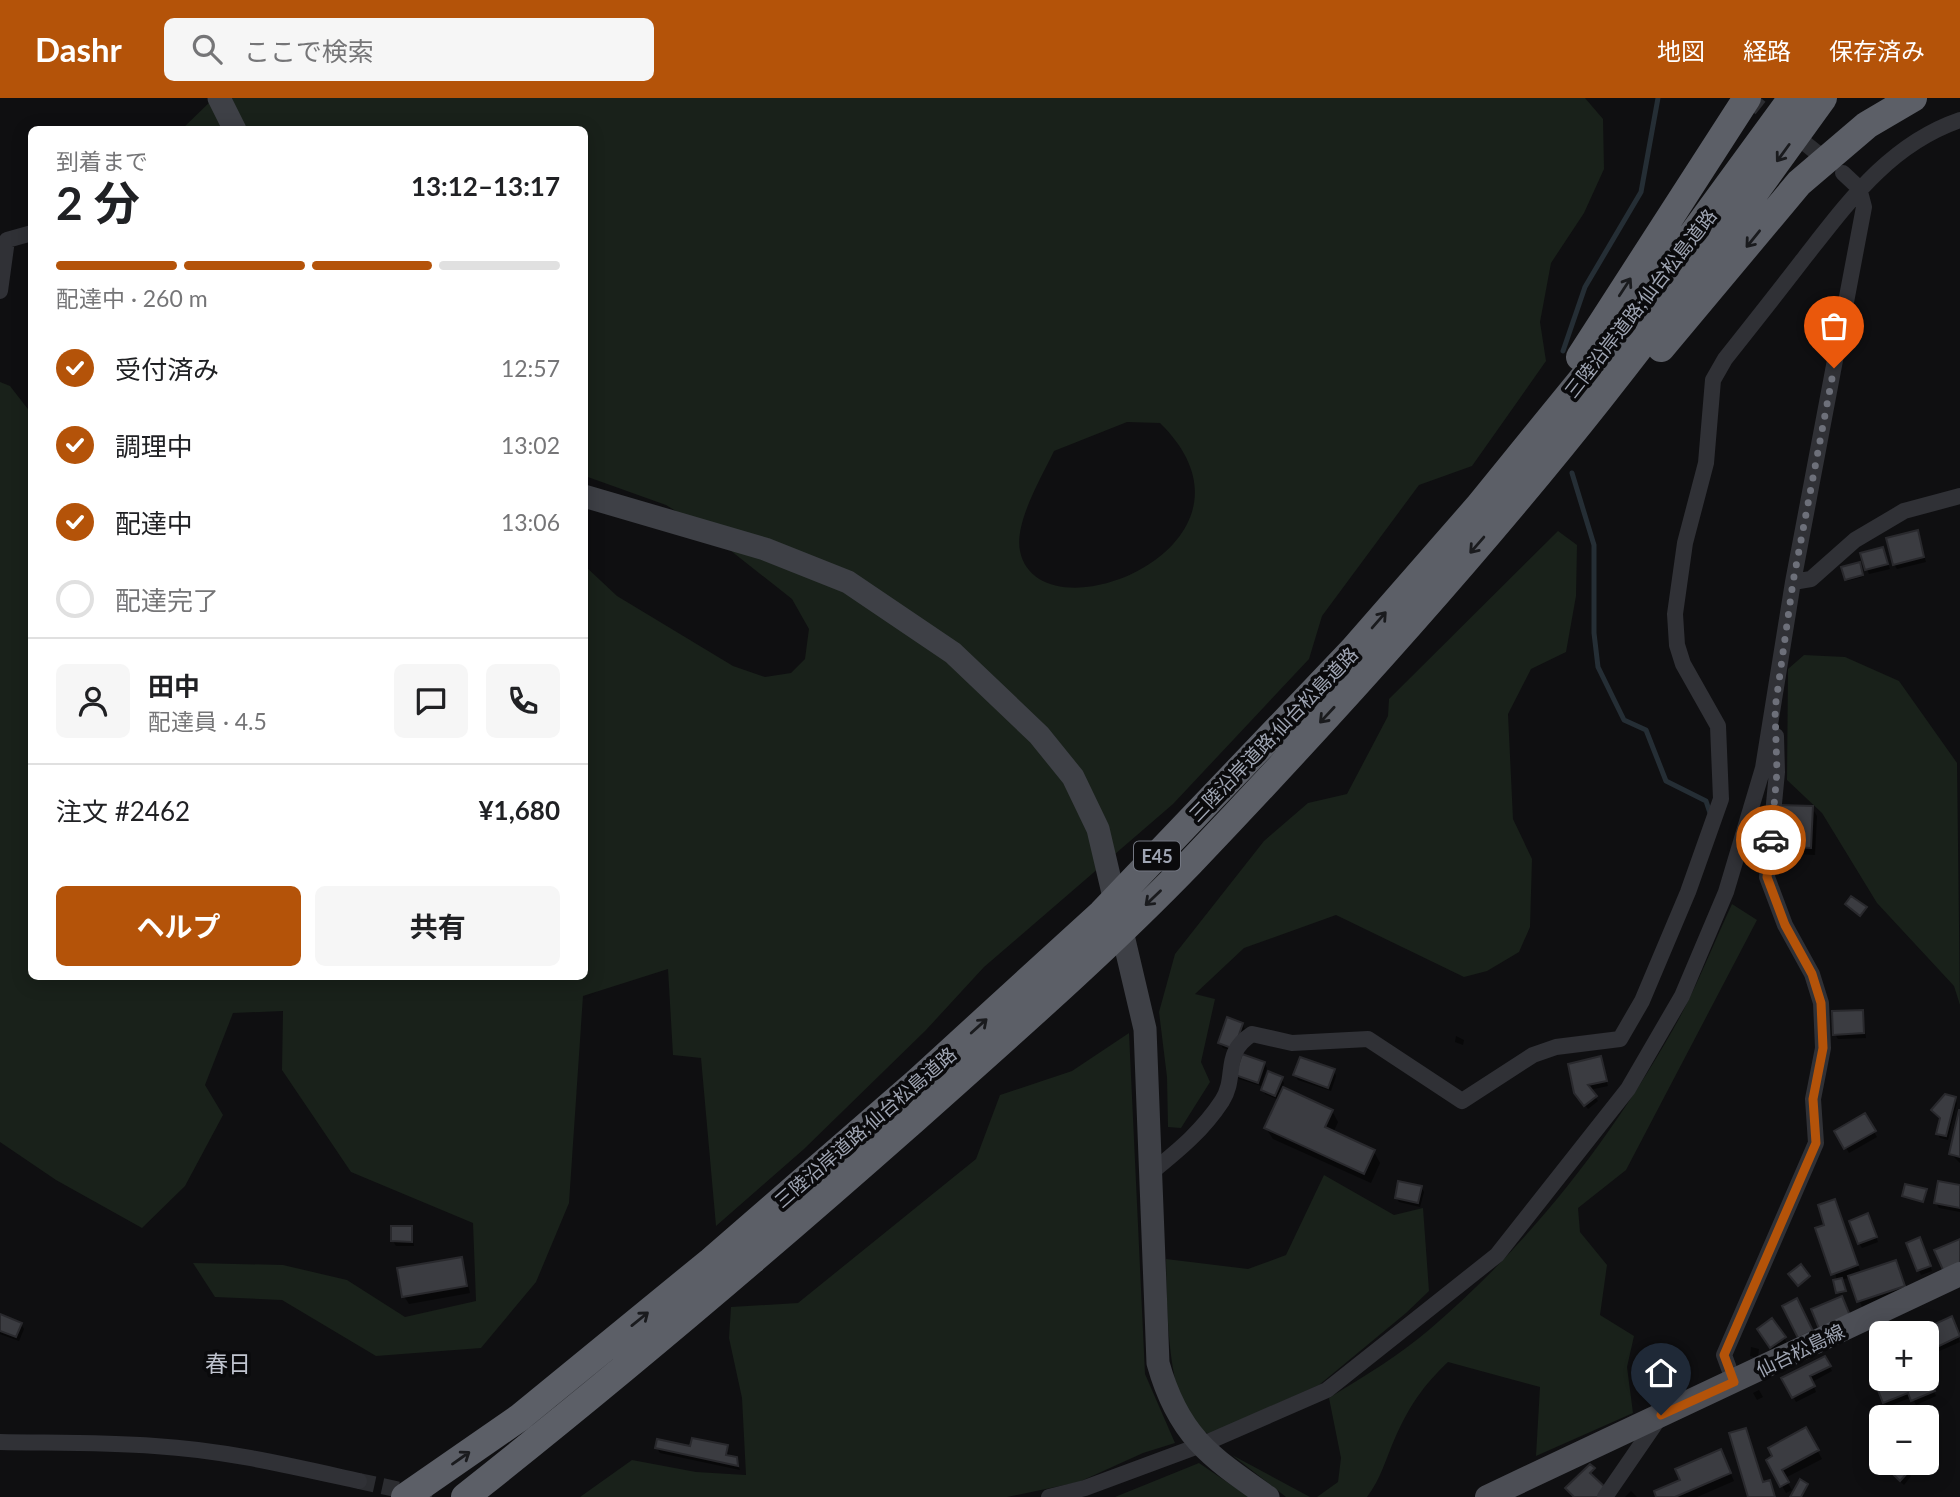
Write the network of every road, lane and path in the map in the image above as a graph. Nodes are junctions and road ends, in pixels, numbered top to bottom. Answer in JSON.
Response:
{"nodes":[{"id":1,"x":219,"y":98,"type":"edge"},
{"id":2,"x":1747,"y":98,"type":"edge"},
{"id":3,"x":1792,"y":98,"type":"edge"},
{"id":4,"x":1823,"y":98,"type":"edge"},
{"id":5,"x":1913,"y":98,"type":"edge"},
{"id":6,"x":1960,"y":120,"type":"edge"},
{"id":7,"x":233,"y":126,"type":"edge"},
{"id":8,"x":1843,"y":173,"type":"tunnel mouth"},
{"id":9,"x":1859,"y":188,"type":"junction"},
{"id":10,"x":28,"y":234,"type":"edge"},
{"id":11,"x":0,"y":291,"type":"edge"},
{"id":12,"x":1960,"y":496,"type":"edge"},
{"id":13,"x":588,"y":497,"type":"edge"},
{"id":14,"x":1489,"y":512,"type":"junction"},
{"id":15,"x":1793,"y":582,"type":"junction"},
{"id":16,"x":1775,"y":709,"type":"junction"},
{"id":17,"x":1153,"y":1171,"type":"junction"},
{"id":18,"x":1960,"y":1275,"type":"edge"},
{"id":19,"x":1734,"y":1382,"type":"junction"},
{"id":20,"x":1661,"y":1415,"type":"junction"},
{"id":21,"x":0,"y":1442,"type":"edge"},
{"id":22,"x":1201,"y":1445,"type":"junction"},
{"id":23,"x":359,"y":1481,"type":"tunnel mouth"},
{"id":24,"x":405,"y":1497,"type":"edge"},
{"id":25,"x":464,"y":1497,"type":"edge"},
{"id":26,"x":1049,"y":1497,"type":"edge"},
{"id":27,"x":1268,"y":1497,"type":"edge"},
{"id":28,"x":1487,"y":1497,"type":"edge"},
{"id":29,"x":1605,"y":1497,"type":"edge"}],
"edges":[{"from":1,"to":7,"type":"street"},
{"from":14,"to":2,"type":"highway","one_way":true},
{"from":3,"to":14,"type":"highway","name":"三陸沿岸道路;仙台松島道路","number":"E45"},
{"from":4,"to":14,"type":"highway","name":"三陸沿岸道路;仙台松島道路","number":"E45","one_way":true},
{"from":5,"to":14,"type":"highway","one_way":true},
{"from":6,"to":9,"type":"street"},
{"from":8,"to":9,"type":"street"},
{"from":9,"to":15,"type":"street"},
{"from":9,"to":17,"type":"street"},
{"from":10,"to":11,"type":"street"},
{"from":12,"to":15,"type":"street"},
{"from":13,"to":17,"type":"street"},
{"from":24,"to":14,"type":"highway","name":"三陸沿岸道路;仙台松島道路","number":"E45","one_way":true},
{"from":14,"to":25,"type":"highway","name":"三陸沿岸道路;仙台松島道路","number":"E45","one_way":true},
{"from":15,"to":16,"type":"street"},
{"from":16,"to":19,"type":"street"},
{"from":16,"to":22,"type":"street"},
{"from":17,"to":22,"type":"street"},
{"from":18,"to":19,"type":"main road","name":"仙台松島線"},
{"from":19,"to":20,"type":"main road","name":"仙台松島線"},
{"from":20,"to":28,"type":"main road","name":"仙台松島線"},
{"from":20,"to":29,"type":"street"},
{"from":21,"to":23,"type":"street"},
{"from":22,"to":26,"type":"street"},
{"from":22,"to":27,"type":"street"}]}
